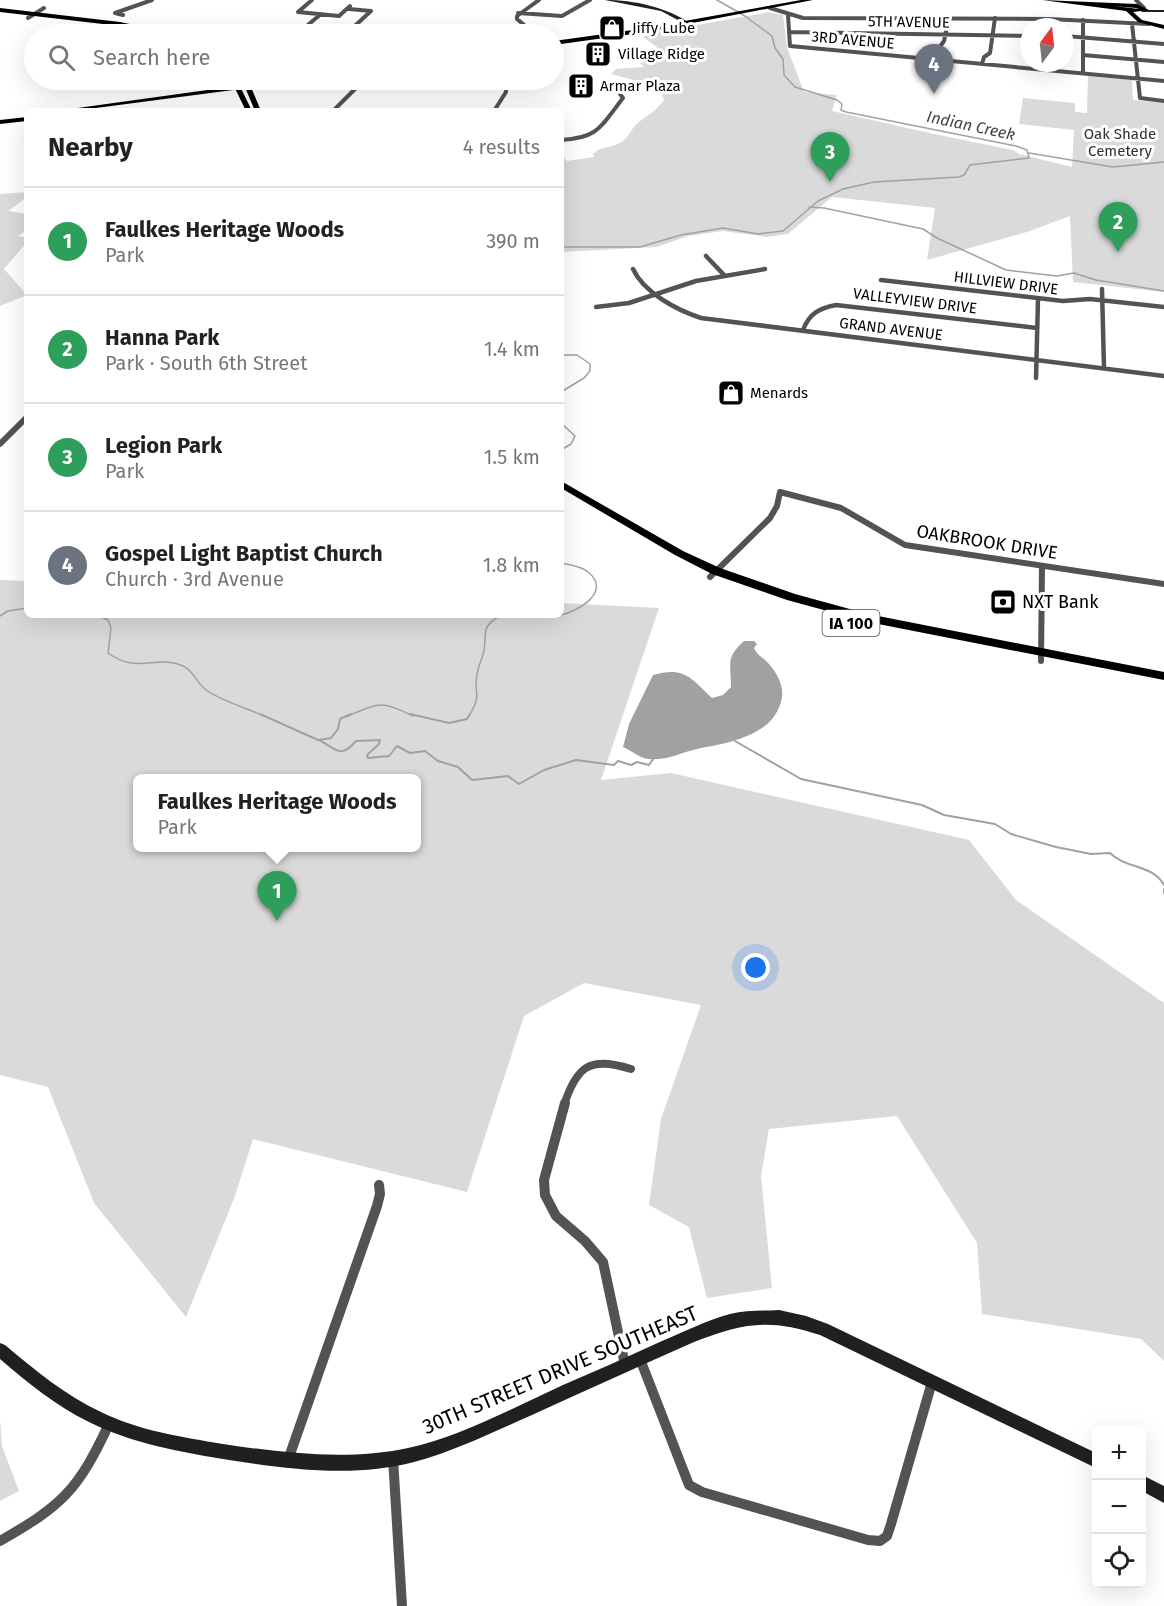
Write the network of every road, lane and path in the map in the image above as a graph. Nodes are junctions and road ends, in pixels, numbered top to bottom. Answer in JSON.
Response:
{"nodes":[{"id":1,"x":152,"y":0,"type":"edge"},
{"id":2,"x":312,"y":0,"type":"edge"},
{"id":3,"x":539,"y":0,"type":"edge"},
{"id":4,"x":590,"y":0,"type":"edge"},
{"id":5,"x":607,"y":0,"type":"edge"},
{"id":6,"x":810,"y":0,"type":"edge"},
{"id":7,"x":1045,"y":0,"type":"edge"},
{"id":8,"x":1083,"y":2,"type":"edge"},
{"id":9,"x":1131,"y":6,"type":"edge"},
{"id":10,"x":44,"y":8,"type":"dead end"},
{"id":11,"x":770,"y":8,"type":"junction"},
{"id":12,"x":1143,"y":10,"type":"junction"},
{"id":13,"x":1164,"y":10,"type":"edge"},
{"id":14,"x":0,"y":12,"type":"edge"},
{"id":15,"x":518,"y":13,"type":"junction"},
{"id":16,"x":321,"y":14,"type":"junction"},
{"id":17,"x":123,"y":15,"type":"dead end"},
{"id":18,"x":788,"y":15,"type":"junction"},
{"id":19,"x":32,"y":16,"type":"junction"},
{"id":20,"x":949,"y":18,"type":"junction"},
{"id":21,"x":995,"y":18,"type":"junction"},
{"id":22,"x":1083,"y":20,"type":"junction"},
{"id":23,"x":1145,"y":22,"type":"junction"},
{"id":24,"x":688,"y":23,"type":"junction"},
{"id":25,"x":88,"y":24,"type":"edge"},
{"id":26,"x":120,"y":24,"type":"edge"},
{"id":27,"x":309,"y":24,"type":"edge"},
{"id":28,"x":357,"y":24,"type":"edge"},
{"id":29,"x":523,"y":24,"type":"edge"},
{"id":30,"x":1132,"y":24,"type":"junction"},
{"id":31,"x":1164,"y":26,"type":"edge"},
{"id":32,"x":789,"y":32,"type":"junction"},
{"id":33,"x":946,"y":34,"type":"junction"},
{"id":34,"x":993,"y":35,"type":"junction"},
{"id":35,"x":1020,"y":36,"type":"edge"},
{"id":36,"x":1074,"y":36,"type":"edge"},
{"id":37,"x":1083,"y":37,"type":"junction"},
{"id":38,"x":564,"y":42,"type":"edge"},
{"id":39,"x":1135,"y":42,"type":"junction"},
{"id":40,"x":1164,"y":44,"type":"edge"},
{"id":41,"x":1083,"y":55,"type":"junction"},
{"id":42,"x":934,"y":59,"type":"junction"},
{"id":43,"x":1136,"y":60,"type":"junction"},
{"id":44,"x":1164,"y":62,"type":"edge"},
{"id":45,"x":982,"y":64,"type":"junction"},
{"id":46,"x":1083,"y":74,"type":"junction"},
{"id":47,"x":1138,"y":79,"type":"junction"},
{"id":48,"x":1164,"y":81,"type":"edge"},
{"id":49,"x":203,"y":90,"type":"edge"},
{"id":50,"x":208,"y":90,"type":"edge"},
{"id":51,"x":239,"y":90,"type":"edge"},
{"id":52,"x":249,"y":90,"type":"edge"},
{"id":53,"x":353,"y":90,"type":"edge"},
{"id":54,"x":506,"y":90,"type":"edge"},
{"id":55,"x":620,"y":94,"type":"dead end"},
{"id":56,"x":1164,"y":101,"type":"edge"},
{"id":57,"x":80,"y":108,"type":"edge"},
{"id":58,"x":103,"y":108,"type":"edge"},
{"id":59,"x":248,"y":108,"type":"edge"},
{"id":60,"x":257,"y":108,"type":"edge"},
{"id":61,"x":336,"y":108,"type":"edge"},
{"id":62,"x":496,"y":108,"type":"edge"},
{"id":63,"x":24,"y":117,"type":"edge"},
{"id":64,"x":0,"y":121,"type":"edge"},
{"id":65,"x":564,"y":140,"type":"edge"},
{"id":66,"x":706,"y":256,"type":"dead end"},
{"id":67,"x":633,"y":269,"type":"dead end"},
{"id":68,"x":765,"y":269,"type":"dead end"},
{"id":69,"x":724,"y":275,"type":"junction"},
{"id":70,"x":881,"y":280,"type":"dead end"},
{"id":71,"x":1102,"y":289,"type":"dead end"},
{"id":72,"x":656,"y":293,"type":"junction"},
{"id":73,"x":1038,"y":298,"type":"junction"},
{"id":74,"x":1102,"y":300,"type":"junction"},
{"id":75,"x":596,"y":307,"type":"dead end"},
{"id":76,"x":1164,"y":307,"type":"edge"},
{"id":77,"x":1037,"y":328,"type":"junction"},
{"id":78,"x":803,"y":330,"type":"junction"},
{"id":79,"x":1037,"y":360,"type":"junction"},
{"id":80,"x":1104,"y":368,"type":"junction"},
{"id":81,"x":1164,"y":376,"type":"edge"},
{"id":82,"x":1036,"y":378,"type":"dead end"},
{"id":83,"x":24,"y":420,"type":"edge"},
{"id":84,"x":0,"y":444,"type":"edge"},
{"id":85,"x":564,"y":491,"type":"edge"},
{"id":86,"x":1042,"y":566,"type":"junction"},
{"id":87,"x":713,"y":574,"type":"junction"},
{"id":88,"x":1164,"y":584,"type":"edge"},
{"id":89,"x":1041,"y":657,"type":"junction"},
{"id":90,"x":1164,"y":676,"type":"edge"},
{"id":91,"x":1164,"y":686,"type":"edge"},
{"id":92,"x":631,"y":1069,"type":"dead end"},
{"id":93,"x":379,"y":1185,"type":"dead end"},
{"id":94,"x":0,"y":1350,"type":"edge"},
{"id":95,"x":640,"y":1359,"type":"junction"},
{"id":96,"x":625,"y":1365,"type":"junction"},
{"id":97,"x":932,"y":1382,"type":"junction"},
{"id":98,"x":109,"y":1424,"type":"junction"},
{"id":99,"x":393,"y":1458,"type":"junction"},
{"id":100,"x":1092,"y":1459,"type":"edge"},
{"id":101,"x":288,"y":1460,"type":"junction"},
{"id":102,"x":1146,"y":1485,"type":"edge"},
{"id":103,"x":1164,"y":1495,"type":"edge"},
{"id":104,"x":0,"y":1541,"type":"edge"},
{"id":105,"x":402,"y":1606,"type":"edge"}],
"edges":[{"from":1,"to":17,"type":"street"},
{"from":2,"to":16,"type":"street"},
{"from":3,"to":15,"type":"street"},
{"from":4,"to":15,"type":"street"},
{"from":5,"to":24,"type":"main road"},
{"from":6,"to":11,"type":"main road"},
{"from":7,"to":8,"type":"main road"},
{"from":8,"to":9,"type":"main road"},
{"from":9,"to":12,"type":"main road"},
{"from":9,"to":12,"type":"street"},
{"from":9,"to":23,"type":"main road"},
{"from":10,"to":19,"type":"street"},
{"from":11,"to":18,"type":"street"},
{"from":11,"to":24,"type":"main road"},
{"from":12,"to":13,"type":"main road"},
{"from":12,"to":23,"type":"main road"},
{"from":14,"to":19,"type":"highway"},
{"from":15,"to":29,"type":"street"},
{"from":16,"to":27,"type":"street"},
{"from":16,"to":28,"type":"street"},
{"from":18,"to":20,"type":"street"},
{"from":18,"to":32,"type":"street"},
{"from":19,"to":25,"type":"highway"},
{"from":19,"to":26,"type":"highway"},
{"from":20,"to":21,"type":"street"},
{"from":20,"to":33,"type":"street"},
{"from":21,"to":22,"type":"street"},
{"from":21,"to":34,"type":"street"},
{"from":22,"to":30,"type":"street"},
{"from":22,"to":37,"type":"street"},
{"from":23,"to":30,"type":"street"},
{"from":23,"to":30,"type":"street"},
{"from":23,"to":31,"type":"main road"},
{"from":24,"to":38,"type":"main road"},
{"from":30,"to":39,"type":"street"},
{"from":32,"to":33,"type":"street","name":"5TH AVENUE"},
{"from":32,"to":42,"type":"street","name":"3RD AVENUE"},
{"from":33,"to":34,"type":"street","name":"5TH AVENUE"},
{"from":33,"to":42,"type":"street"},
{"from":34,"to":35,"type":"street","name":"5TH AVENUE"},
{"from":34,"to":45,"type":"street"},
{"from":36,"to":37,"type":"street"},
{"from":37,"to":39,"type":"street"},
{"from":37,"to":41,"type":"street"},
{"from":39,"to":40,"type":"street"},
{"from":39,"to":43,"type":"street"},
{"from":41,"to":43,"type":"street"},
{"from":41,"to":46,"type":"street"},
{"from":42,"to":45,"type":"street","name":"3RD AVENUE"},
{"from":43,"to":44,"type":"street"},
{"from":43,"to":47,"type":"street"},
{"from":45,"to":46,"type":"street","name":"3RD AVENUE"},
{"from":46,"to":47,"type":"street","name":"3RD AVENUE"},
{"from":47,"to":48,"type":"street","name":"3RD AVENUE"},
{"from":47,"to":56,"type":"street"},
{"from":49,"to":57,"type":"main road"},
{"from":50,"to":58,"type":"main road"},
{"from":51,"to":59,"type":"highway"},
{"from":52,"to":60,"type":"highway"},
{"from":53,"to":61,"type":"street"},
{"from":54,"to":62,"type":"street"},
{"from":55,"to":65,"type":"street"},
{"from":63,"to":64,"type":"main road"},
{"from":66,"to":69,"type":"street"},
{"from":67,"to":72,"type":"street","name":"GRAND AVENUE"},
{"from":68,"to":69,"type":"street"},
{"from":69,"to":72,"type":"street"},
{"from":70,"to":73,"type":"street","name":"HILLVIEW DRIVE"},
{"from":71,"to":74,"type":"street"},
{"from":72,"to":75,"type":"street"},
{"from":72,"to":78,"type":"street","name":"GRAND AVENUE"},
{"from":73,"to":74,"type":"street","name":"HILLVIEW DRIVE"},
{"from":73,"to":77,"type":"street"},
{"from":74,"to":76,"type":"street","name":"HILLVIEW DRIVE"},
{"from":74,"to":80,"type":"street"},
{"from":77,"to":78,"type":"street","name":"VALLEYVIEW DRIVE"},
{"from":77,"to":79,"type":"street"},
{"from":78,"to":79,"type":"street","name":"GRAND AVENUE"},
{"from":79,"to":80,"type":"street","name":"GRAND AVENUE"},
{"from":79,"to":82,"type":"street"},
{"from":80,"to":81,"type":"street","name":"GRAND AVENUE"},
{"from":83,"to":84,"type":"street"},
{"from":85,"to":87,"type":"highway","number":"IA 100"},
{"from":86,"to":87,"type":"street","name":"OAKBROOK DRIVE"},
{"from":86,"to":88,"type":"street","name":"OAKBROOK DRIVE"},
{"from":86,"to":89,"type":"street"},
{"from":87,"to":89,"type":"highway","number":"IA 100"},
{"from":89,"to":90,"type":"highway","number":"IA 100"},
{"from":89,"to":91,"type":"highway","number":"IA 100"},
{"from":92,"to":96,"type":"street"},
{"from":93,"to":101,"type":"street"},
{"from":94,"to":98,"type":"main road","name":"30TH STREET DRIVE SOUTHEAST"},
{"from":95,"to":96,"type":"main road","name":"30TH STREET DRIVE SOUTHEAST"},
{"from":95,"to":97,"type":"main road","name":"30TH STREET DRIVE SOUTHEAST"},
{"from":95,"to":97,"type":"street"},
{"from":96,"to":99,"type":"main road","name":"30TH STREET DRIVE SOUTHEAST"},
{"from":97,"to":100,"type":"main road","name":"30TH STREET DRIVE SOUTHEAST"},
{"from":98,"to":101,"type":"main road","name":"30TH STREET DRIVE SOUTHEAST"},
{"from":98,"to":104,"type":"street"},
{"from":99,"to":101,"type":"main road","name":"30TH STREET DRIVE SOUTHEAST"},
{"from":99,"to":105,"type":"street"},
{"from":102,"to":103,"type":"main road"}]}
